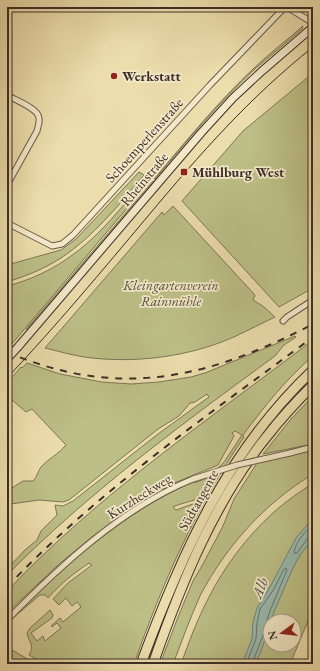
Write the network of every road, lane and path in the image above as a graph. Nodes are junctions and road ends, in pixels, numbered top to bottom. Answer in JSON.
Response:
{"nodes":[{"id":1,"x":286,"y":7,"type":"edge"},
{"id":2,"x":313,"y":23,"type":"edge"},
{"id":3,"x":313,"y":27,"type":"edge"},
{"id":4,"x":7,"y":95,"type":"edge"},
{"id":5,"x":7,"y":185,"type":"edge"},
{"id":6,"x":7,"y":224,"type":"edge"},
{"id":7,"x":313,"y":300,"type":"edge"},
{"id":8,"x":283,"y":321,"type":"dead end"},
{"id":9,"x":7,"y":359,"type":"edge"},
{"id":10,"x":313,"y":370,"type":"edge"},
{"id":11,"x":313,"y":385,"type":"edge"},
{"id":12,"x":313,"y":447,"type":"edge"},
{"id":13,"x":7,"y":620,"type":"edge"},
{"id":14,"x":141,"y":664,"type":"edge"},
{"id":15,"x":153,"y":664,"type":"edge"}],
"edges":[{"from":1,"to":2,"type":"street"},
{"from":1,"to":6,"type":"street","name":"Schoemperlenstraße"},
{"from":3,"to":9,"type":"main road","name":"Rheinstraße","bridge":true},
{"from":4,"to":5,"type":"street"},
{"from":7,"to":8,"type":"street"},
{"from":10,"to":14,"type":"highway","name":"Südtangente"},
{"from":11,"to":15,"type":"highway","name":"Südtangente"},
{"from":12,"to":13,"type":"street","name":"Kurzheckweg","bridge":true}]}
